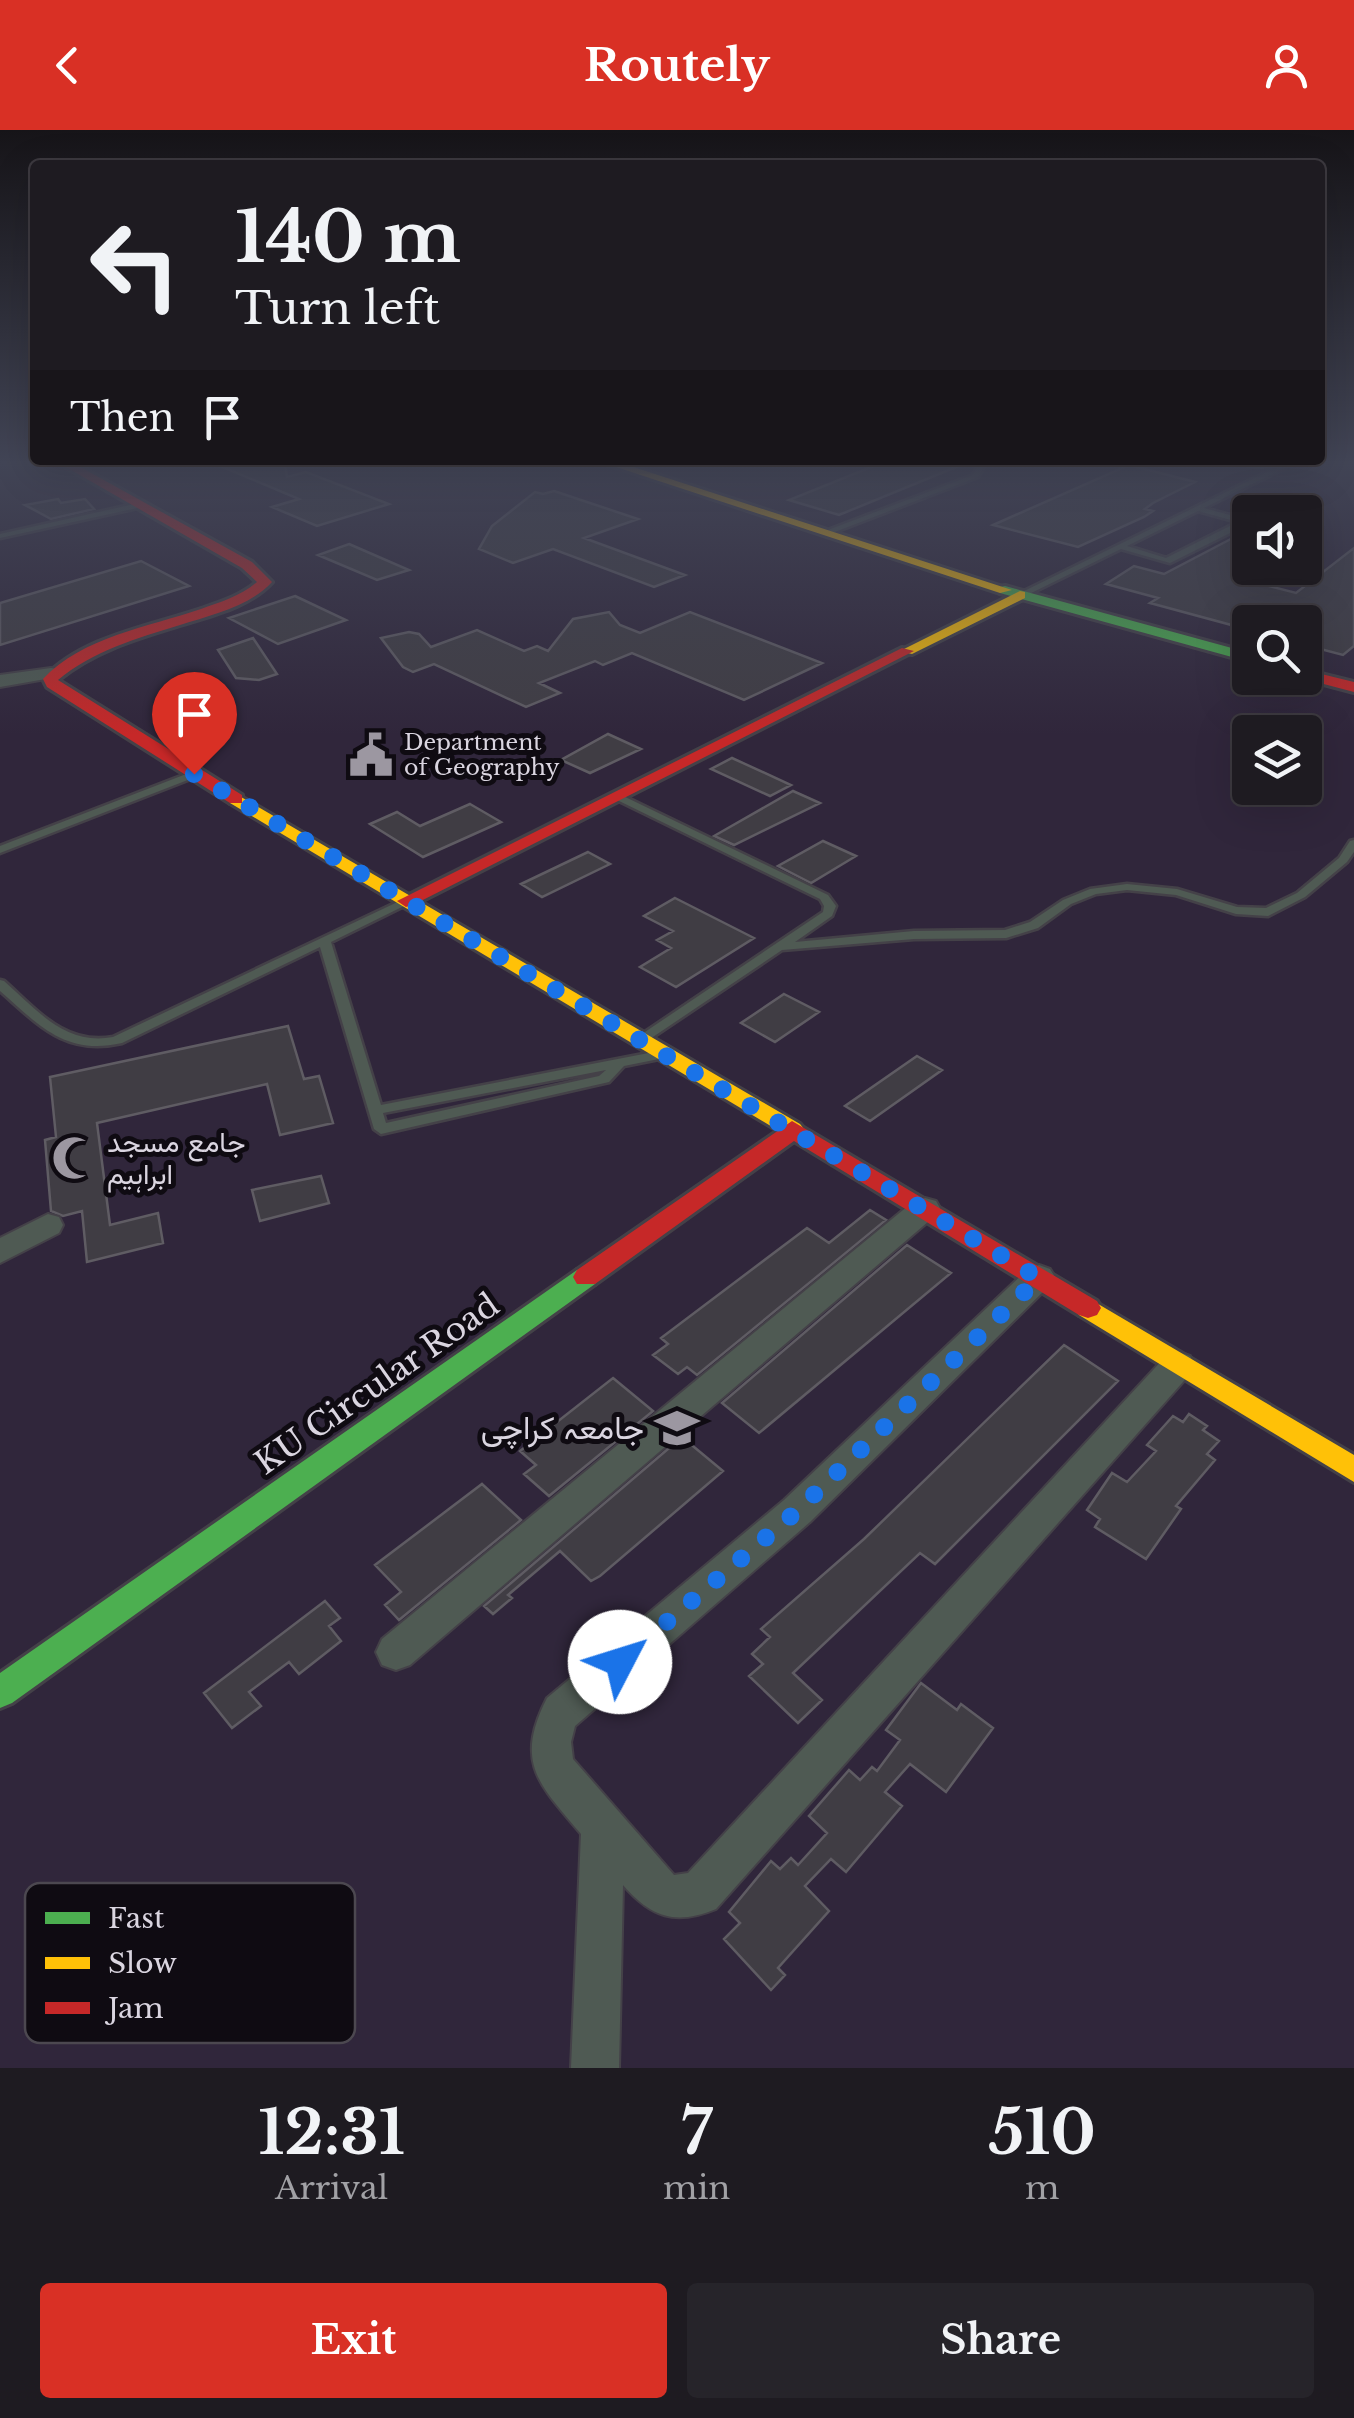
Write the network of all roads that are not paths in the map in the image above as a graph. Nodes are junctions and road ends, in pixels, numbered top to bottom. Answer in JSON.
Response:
{"nodes":[{"id":1,"x":226,"y":553,"type":"edge"},
{"id":2,"x":889,"y":553,"type":"edge"},
{"id":3,"x":1108,"y":553,"type":"edge"},
{"id":4,"x":1144,"y":553,"type":"edge"},
{"id":5,"x":1181,"y":553,"type":"edge"},
{"id":6,"x":1020,"y":595,"type":"junction"},
{"id":7,"x":1232,"y":653,"type":"edge"},
{"id":8,"x":51,"y":673,"type":"junction"},
{"id":9,"x":1322,"y":679,"type":"edge"},
{"id":10,"x":0,"y":681,"type":"edge"},
{"id":11,"x":1354,"y":687,"type":"edge"},
{"id":12,"x":194,"y":774,"type":"junction"},
{"id":13,"x":618,"y":796,"type":"junction"},
{"id":14,"x":1354,"y":843,"type":"edge"},
{"id":15,"x":0,"y":850,"type":"edge"},
{"id":16,"x":406,"y":901,"type":"junction"},
{"id":17,"x":324,"y":942,"type":"junction"},
{"id":18,"x":780,"y":947,"type":"junction"},
{"id":19,"x":0,"y":984,"type":"edge"},
{"id":20,"x":642,"y":1041,"type":"junction"},
{"id":21,"x":664,"y":1054,"type":"junction"},
{"id":22,"x":618,"y":1065,"type":"joint"},
{"id":23,"x":792,"y":1131,"type":"junction"},
{"id":24,"x":925,"y":1208,"type":"junction"},
{"id":25,"x":48,"y":1225,"type":"dead end"},
{"id":26,"x":0,"y":1252,"type":"edge"},
{"id":27,"x":1039,"y":1278,"type":"junction"},
{"id":28,"x":1178,"y":1365,"type":"junction"},
{"id":29,"x":1354,"y":1470,"type":"edge"},
{"id":30,"x":396,"y":1652,"type":"dead end"},
{"id":31,"x":0,"y":1692,"type":"edge"},
{"id":32,"x":603,"y":1825,"type":"junction"},
{"id":33,"x":595,"y":2068,"type":"edge"}],
"edges":[{"from":1,"to":8,"type":"street"},
{"from":2,"to":6,"type":"street"},
{"from":3,"to":6,"type":"lane"},
{"from":4,"to":5,"type":"lane"},
{"from":6,"to":7,"type":"street"},
{"from":6,"to":13,"type":"street"},
{"from":8,"to":10,"type":"street"},
{"from":8,"to":12,"type":"street"},
{"from":9,"to":11,"type":"street"},
{"from":12,"to":15,"type":"lane"},
{"from":12,"to":16,"type":"street"},
{"from":13,"to":16,"type":"street"},
{"from":13,"to":18,"type":"lane"},
{"from":14,"to":18,"type":"lane"},
{"from":16,"to":17,"type":"lane"},
{"from":16,"to":20,"type":"street"},
{"from":17,"to":19,"type":"lane"},
{"from":17,"to":22,"type":"lane"},
{"from":18,"to":20,"type":"lane"},
{"from":20,"to":21,"type":"street"},
{"from":21,"to":22,"type":"lane"},
{"from":21,"to":23,"type":"street"},
{"from":23,"to":24,"type":"street"},
{"from":23,"to":31,"type":"street","name":"KU Circular Road"},
{"from":24,"to":27,"type":"street"},
{"from":24,"to":30,"type":"street"},
{"from":25,"to":26,"type":"street"},
{"from":27,"to":28,"type":"street"},
{"from":27,"to":32,"type":"street"},
{"from":28,"to":29,"type":"street"},
{"from":28,"to":32,"type":"street"},
{"from":32,"to":33,"type":"street"}]}
